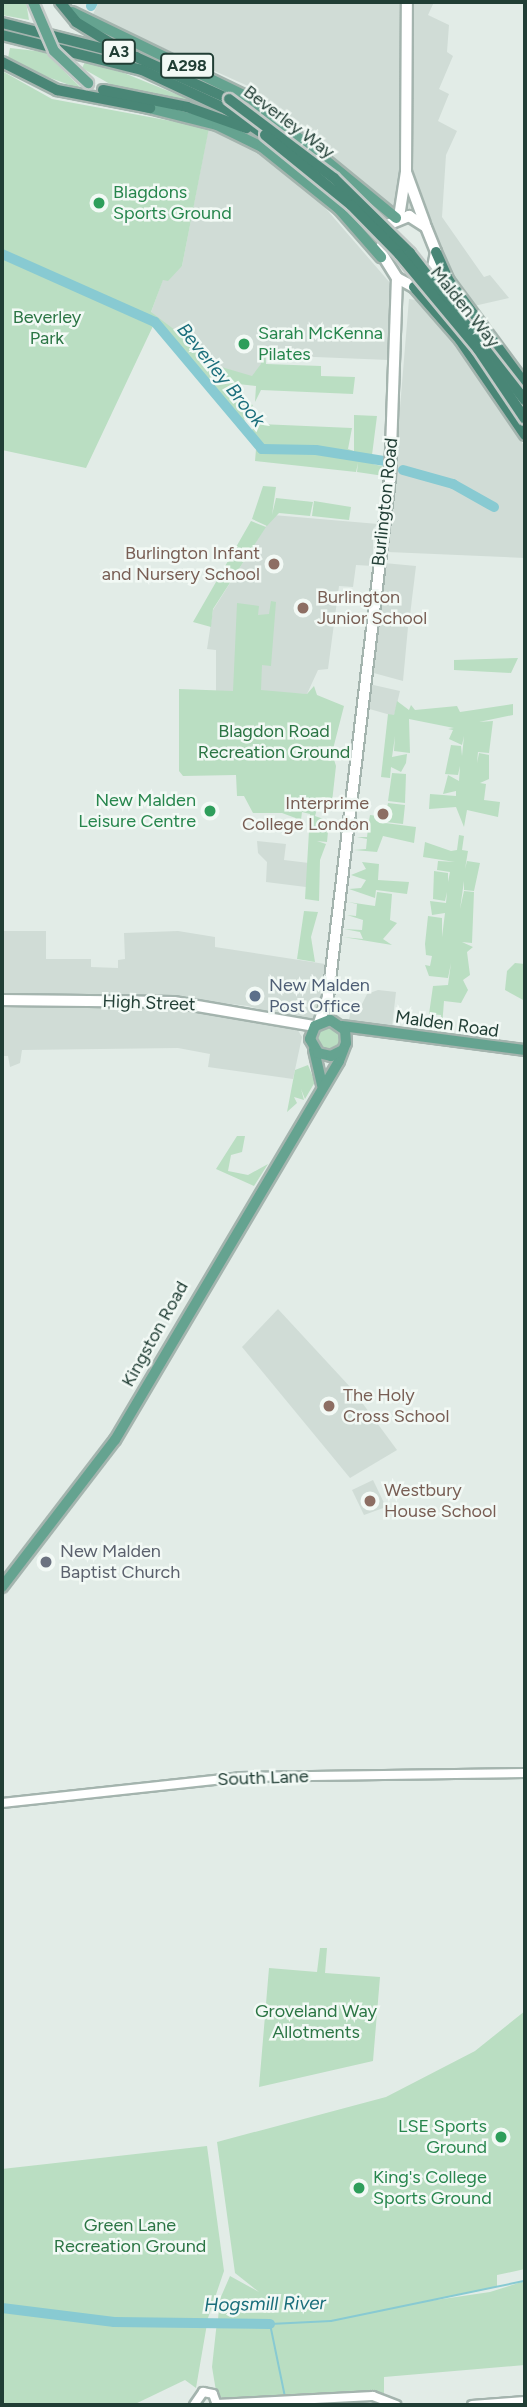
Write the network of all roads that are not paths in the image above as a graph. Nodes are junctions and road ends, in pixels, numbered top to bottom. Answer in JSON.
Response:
{"nodes":[{"id":1,"x":33,"y":2,"type":"edge"},
{"id":2,"x":60,"y":2,"type":"edge"},
{"id":3,"x":407,"y":2,"type":"edge"},
{"id":4,"x":2,"y":23,"type":"edge"},
{"id":5,"x":2,"y":35,"type":"edge"},
{"id":6,"x":136,"y":57,"type":"junction"},
{"id":7,"x":2,"y":62,"type":"edge"},
{"id":8,"x":103,"y":90,"type":"junction"},
{"id":9,"x":149,"y":108,"type":"junction"},
{"id":10,"x":225,"y":108,"type":"junction"},
{"id":11,"x":406,"y":172,"type":"junction"},
{"id":12,"x":398,"y":217,"type":"junction"},
{"id":13,"x":426,"y":227,"type":"junction"},
{"id":14,"x":436,"y":252,"type":"junction"},
{"id":15,"x":405,"y":253,"type":"junction"},
{"id":16,"x":381,"y":257,"type":"junction"},
{"id":17,"x":397,"y":278,"type":"junction"},
{"id":18,"x":413,"y":287,"type":"junction"},
{"id":19,"x":400,"y":298,"type":"junction"},
{"id":20,"x":525,"y":384,"type":"edge"},
{"id":21,"x":525,"y":400,"type":"edge"},
{"id":22,"x":525,"y":419,"type":"edge"},
{"id":23,"x":525,"y":435,"type":"edge"},
{"id":24,"x":328,"y":997,"type":"junction"},
{"id":25,"x":2,"y":1000,"type":"edge"},
{"id":26,"x":295,"y":1023,"type":"junction"},
{"id":27,"x":317,"y":1024,"type":"junction"},
{"id":28,"x":340,"y":1024,"type":"junction"},
{"id":29,"x":364,"y":1032,"type":"junction"},
{"id":30,"x":345,"y":1046,"type":"junction"},
{"id":31,"x":313,"y":1047,"type":"junction"},
{"id":32,"x":525,"y":1050,"type":"edge"},
{"id":33,"x":322,"y":1086,"type":"junction"},
{"id":34,"x":2,"y":1587,"type":"edge"},
{"id":35,"x":525,"y":1773,"type":"edge"},
{"id":36,"x":2,"y":1803,"type":"edge"},
{"id":37,"x":525,"y":2401,"type":"edge"},
{"id":38,"x":217,"y":2404,"type":"edge"},
{"id":39,"x":194,"y":2405,"type":"edge"},
{"id":40,"x":396,"y":2405,"type":"edge"},
{"id":41,"x":472,"y":2405,"type":"edge"}],
"edges":[{"from":1,"to":8,"type":"main road","name":"Beverley Way","bridge":true},
{"from":2,"to":6,"type":"highway","number":"A298"},
{"from":2,"to":12,"type":"main road","name":"Beverley Way","number":"A298"},
{"from":3,"to":11,"type":"main road"},
{"from":4,"to":6,"type":"highway","name":"Beverley Way","number":"A3"},
{"from":5,"to":10,"type":"highway","name":"Beverley Way","number":"A3"},
{"from":6,"to":10,"type":"highway","name":"Beverley Way","number":"A3"},
{"from":7,"to":9,"type":"highway"},
{"from":8,"to":9,"type":"main road","name":"Beverley Way"},
{"from":8,"to":10,"type":"highway"},
{"from":9,"to":16,"type":"main road","name":"Beverley Way"},
{"from":10,"to":15,"type":"highway","name":"Beverley Way","number":"A3","bridge":true},
{"from":10,"to":15,"type":"highway","name":"Beverley Way","number":"A3","bridge":true},
{"from":11,"to":12,"type":"main road"},
{"from":11,"to":13,"type":"main road"},
{"from":12,"to":13,"type":"main road"},
{"from":12,"to":16,"type":"main road"},
{"from":13,"to":14,"type":"main road"},
{"from":14,"to":18,"type":"main road"},
{"from":14,"to":20,"type":"highway"},
{"from":15,"to":21,"type":"highway","name":"Malden Way","number":"A3","bridge":true},
{"from":15,"to":22,"type":"highway","name":"Malden Way","number":"A3","bridge":true},
{"from":16,"to":17,"type":"main road"},
{"from":17,"to":18,"type":"main road"},
{"from":17,"to":19,"type":"main road","name":"Burlington Road"},
{"from":18,"to":19,"type":"main road"},
{"from":18,"to":23,"type":"highway"},
{"from":19,"to":24,"type":"main road","name":"Burlington Road"},
{"from":24,"to":27,"type":"main road","name":"Burlington Road"},
{"from":24,"to":28,"type":"main road","name":"Burlington Road"},
{"from":25,"to":26,"type":"main road","name":"High Street"},
{"from":26,"to":27,"type":"main road","name":"High Street"},
{"from":26,"to":31,"type":"main road"},
{"from":27,"to":28,"type":"main road","name":"Malden Road"},
{"from":27,"to":31,"type":"main road"},
{"from":28,"to":29,"type":"main road","name":"Malden Road"},
{"from":28,"to":30,"type":"main road"},
{"from":29,"to":30,"type":"main road"},
{"from":29,"to":32,"type":"main road","name":"Malden Road"},
{"from":30,"to":31,"type":"main road"},
{"from":30,"to":33,"type":"main road","name":"Kingston Road"},
{"from":31,"to":33,"type":"main road"},
{"from":33,"to":34,"type":"main road","name":"Kingston Road"},
{"from":35,"to":36,"type":"street","name":"South Lane"},
{"from":37,"to":41,"type":"street"},
{"from":38,"to":39,"type":"street"},
{"from":38,"to":40,"type":"street"}]}
